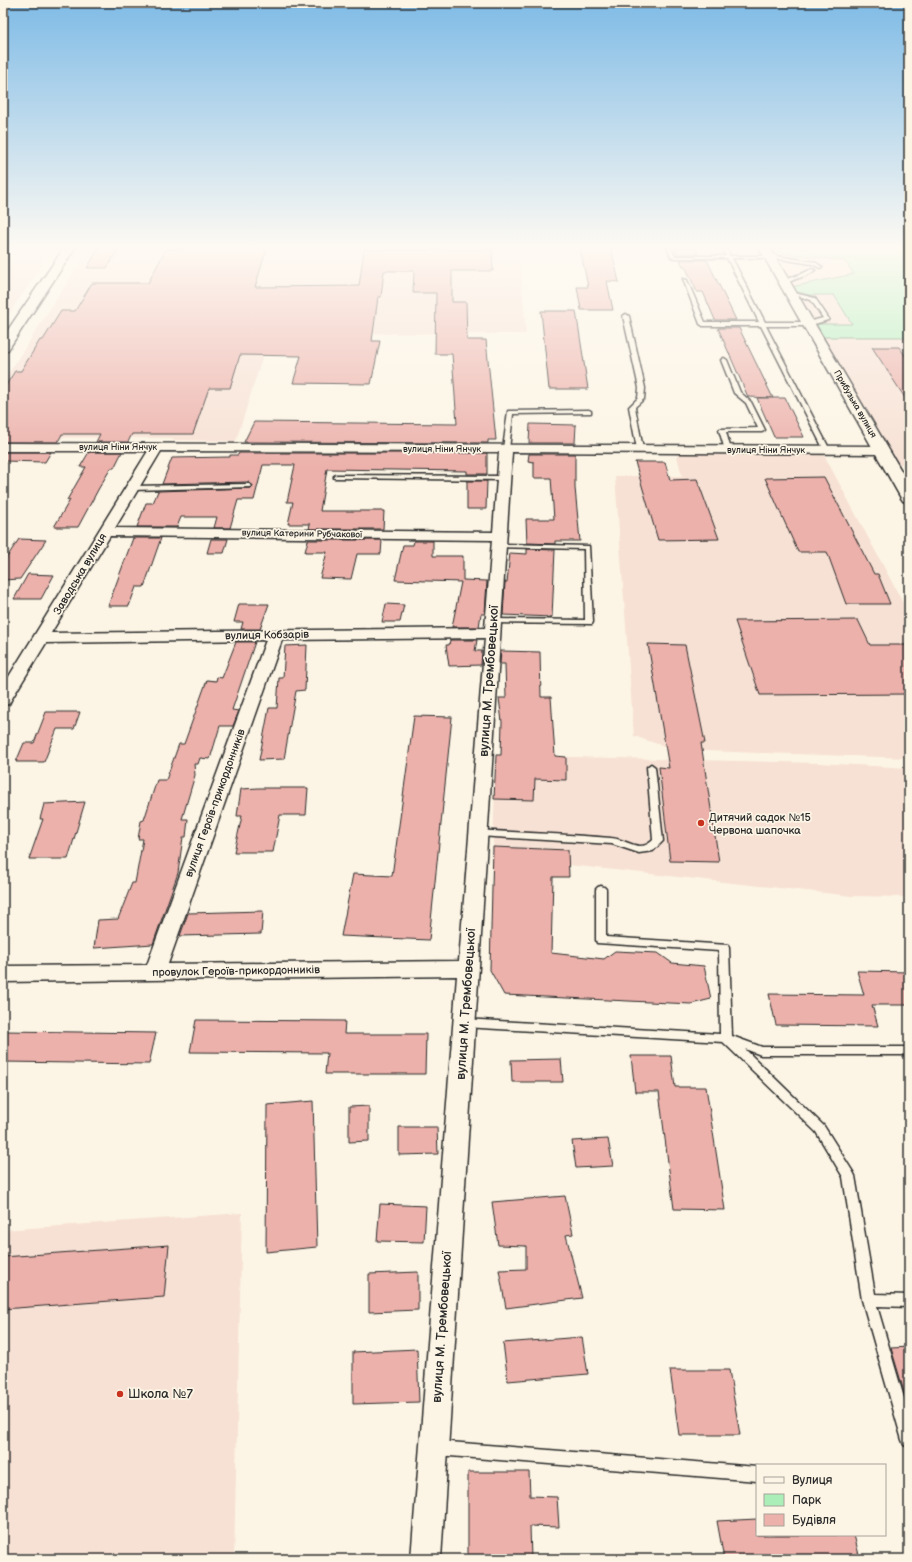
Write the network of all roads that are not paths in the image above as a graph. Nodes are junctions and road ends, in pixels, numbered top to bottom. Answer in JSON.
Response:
{"nodes":[{"id":1,"x":21,"y":321,"type":"edge"},
{"id":2,"x":627,"y":321,"type":"edge"},
{"id":3,"x":703,"y":321,"type":"edge"},
{"id":4,"x":760,"y":321,"type":"edge"},
{"id":5,"x":806,"y":321,"type":"edge"},
{"id":6,"x":819,"y":321,"type":"edge"},
{"id":7,"x":762,"y":324,"type":"junction"},
{"id":8,"x":808,"y":324,"type":"junction"},
{"id":9,"x":3,"y":347,"type":"edge"},
{"id":10,"x":724,"y":360,"type":"dead end"},
{"id":11,"x":589,"y":412,"type":"dead end"},
{"id":12,"x":3,"y":447,"type":"edge"},
{"id":13,"x":157,"y":447,"type":"junction"},
{"id":14,"x":506,"y":449,"type":"junction"},
{"id":15,"x":640,"y":449,"type":"junction"},
{"id":16,"x":728,"y":450,"type":"junction"},
{"id":17,"x":827,"y":450,"type":"junction"},
{"id":18,"x":881,"y":450,"type":"junction"},
{"id":19,"x":336,"y":477,"type":"dead end"},
{"id":20,"x":504,"y":478,"type":"junction"},
{"id":21,"x":249,"y":486,"type":"dead end"},
{"id":22,"x":132,"y":488,"type":"junction"},
{"id":23,"x":909,"y":498,"type":"edge"},
{"id":24,"x":106,"y":532,"type":"junction"},
{"id":25,"x":499,"y":541,"type":"junction"},
{"id":26,"x":493,"y":627,"type":"junction"},
{"id":27,"x":276,"y":635,"type":"junction"},
{"id":28,"x":41,"y":638,"type":"junction"},
{"id":29,"x":3,"y":700,"type":"edge"},
{"id":30,"x":651,"y":766,"type":"dead end"},
{"id":31,"x":478,"y":833,"type":"junction"},
{"id":32,"x":601,"y":889,"type":"dead end"},
{"id":33,"x":468,"y":968,"type":"junction"},
{"id":34,"x":154,"y":972,"type":"junction"},
{"id":35,"x":3,"y":974,"type":"edge"},
{"id":36,"x":464,"y":1023,"type":"junction"},
{"id":37,"x":726,"y":1038,"type":"junction"},
{"id":38,"x":909,"y":1051,"type":"edge"},
{"id":39,"x":869,"y":1300,"type":"junction"},
{"id":40,"x":909,"y":1301,"type":"edge"},
{"id":41,"x":909,"y":1440,"type":"edge"},
{"id":42,"x":434,"y":1448,"type":"junction"},
{"id":43,"x":756,"y":1474,"type":"edge"},
{"id":44,"x":426,"y":1559,"type":"edge"}],
"edges":[{"from":1,"to":9,"type":"street"},
{"from":2,"to":15,"type":"lane"},
{"from":3,"to":7,"type":"lane"},
{"from":4,"to":7,"type":"lane"},
{"from":5,"to":8,"type":"street","name":"Прибузька вулиця"},
{"from":6,"to":8,"type":"lane"},
{"from":7,"to":8,"type":"lane"},
{"from":7,"to":17,"type":"lane"},
{"from":8,"to":18,"type":"street","name":"Прибузька вулиця"},
{"from":10,"to":16,"type":"lane"},
{"from":11,"to":14,"type":"lane"},
{"from":12,"to":13,"type":"street","name":"вулиця Ніни Янчук"},
{"from":13,"to":14,"type":"street","name":"вулиця Ніни Янчук"},
{"from":13,"to":22,"type":"street","name":"Заводська вулиця"},
{"from":14,"to":15,"type":"street","name":"вулиця Ніни Янчук"},
{"from":14,"to":20,"type":"street","name":"вулиця М. Трембовецької"},
{"from":15,"to":16,"type":"street","name":"вулиця Ніни Янчук"},
{"from":16,"to":17,"type":"street","name":"вулиця Ніни Янчук"},
{"from":17,"to":18,"type":"street","name":"вулиця Ніни Янчук"},
{"from":18,"to":23,"type":"street","name":"Прибузька вулиця"},
{"from":19,"to":20,"type":"lane"},
{"from":20,"to":25,"type":"street","name":"вулиця М. Трембовецької"},
{"from":21,"to":22,"type":"lane"},
{"from":22,"to":24,"type":"street","name":"Заводська вулиця"},
{"from":24,"to":25,"type":"street","name":"вулиця Катерини Рубчакової"},
{"from":24,"to":28,"type":"street","name":"Заводська вулиця"},
{"from":25,"to":26,"type":"street","name":"вулиця М. Трембовецької"},
{"from":25,"to":26,"type":"lane"},
{"from":26,"to":27,"type":"street","name":"вулиця Кобзарів"},
{"from":26,"to":31,"type":"street","name":"вулиця М. Трембовецької"},
{"from":27,"to":28,"type":"street","name":"вулиця Кобзарів"},
{"from":27,"to":34,"type":"street","name":"вулиця Героїв-прикордонників"},
{"from":28,"to":29,"type":"street","name":"Заводська вулиця"},
{"from":30,"to":31,"type":"lane"},
{"from":31,"to":33,"type":"street","name":"вулиця М. Трембовецької"},
{"from":32,"to":37,"type":"lane"},
{"from":33,"to":34,"type":"street","name":"провулок Героїв-прикордонників"},
{"from":33,"to":36,"type":"street","name":"вулиця М. Трембовецької"},
{"from":34,"to":35,"type":"street","name":"провулок Героїв-прикордонників"},
{"from":36,"to":37,"type":"lane"},
{"from":36,"to":42,"type":"street","name":"вулиця М. Трембовецької"},
{"from":37,"to":38,"type":"lane"},
{"from":37,"to":39,"type":"lane"},
{"from":39,"to":40,"type":"lane"},
{"from":39,"to":41,"type":"lane"},
{"from":42,"to":43,"type":"lane"},
{"from":42,"to":44,"type":"street","name":"вулиця М. Трембовецької"}]}
